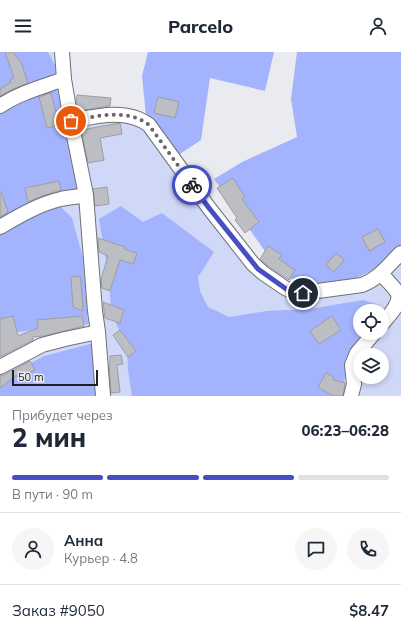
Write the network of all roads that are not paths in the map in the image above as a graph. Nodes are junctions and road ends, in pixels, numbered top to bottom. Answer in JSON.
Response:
{"nodes":[{"id":1,"x":52,"y":52,"type":"edge"},
{"id":2,"x":62,"y":52,"type":"edge"},
{"id":3,"x":64,"y":77,"type":"junction"},
{"id":4,"x":0,"y":106,"type":"edge"},
{"id":5,"x":71,"y":121,"type":"junction"},
{"id":6,"x":86,"y":195,"type":"junction"},
{"id":7,"x":0,"y":226,"type":"edge"},
{"id":8,"x":401,"y":253,"type":"edge"},
{"id":9,"x":381,"y":274,"type":"junction"},
{"id":10,"x":389,"y":316,"type":"edge"},
{"id":11,"x":98,"y":332,"type":"junction"},
{"id":12,"x":368,"y":340,"type":"edge"},
{"id":13,"x":0,"y":367,"type":"edge"},
{"id":14,"x":103,"y":396,"type":"edge"},
{"id":15,"x":351,"y":396,"type":"edge"}],
"edges":[{"from":1,"to":3,"type":"street"},
{"from":2,"to":3,"type":"street"},
{"from":3,"to":4,"type":"street"},
{"from":3,"to":5,"type":"street"},
{"from":5,"to":6,"type":"street"},
{"from":5,"to":9,"type":"street"},
{"from":6,"to":7,"type":"street"},
{"from":6,"to":11,"type":"street"},
{"from":8,"to":9,"type":"street"},
{"from":9,"to":10,"type":"street"},
{"from":11,"to":13,"type":"street"},
{"from":11,"to":14,"type":"street"},
{"from":12,"to":15,"type":"street"}]}
